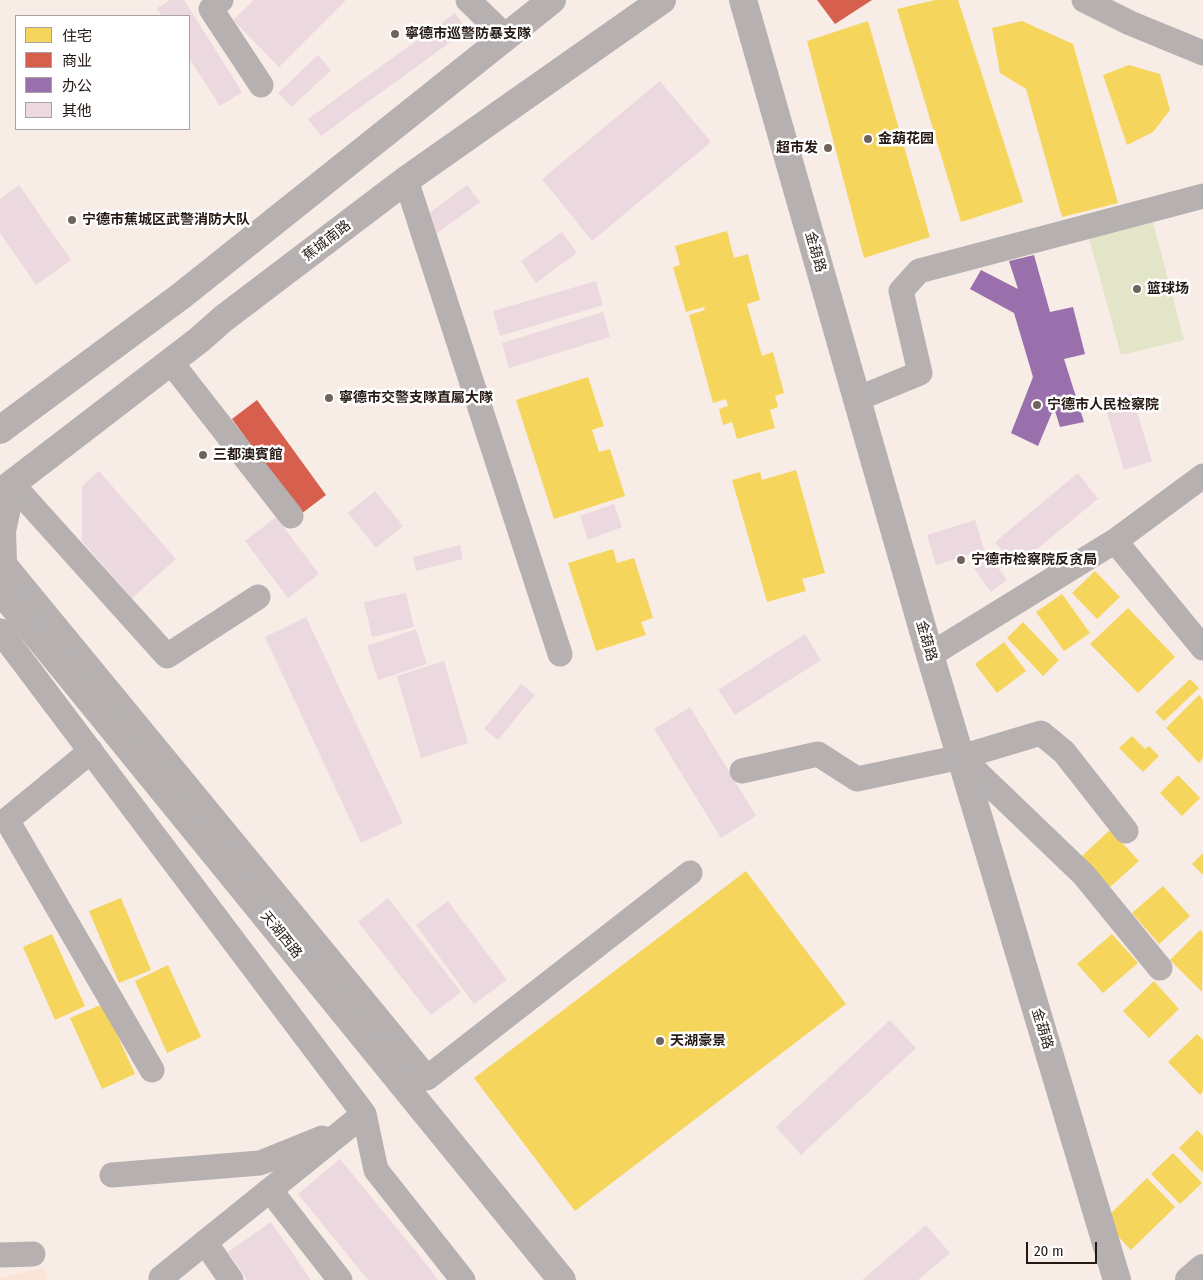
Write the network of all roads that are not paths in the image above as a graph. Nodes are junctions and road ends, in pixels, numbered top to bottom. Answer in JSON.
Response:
{"nodes":[{"id":1,"x":222,"y":0,"type":"edge"},
{"id":2,"x":468,"y":0,"type":"edge"},
{"id":3,"x":552,"y":0,"type":"edge"},
{"id":4,"x":662,"y":0,"type":"edge"},
{"id":5,"x":743,"y":0,"type":"edge"},
{"id":6,"x":1084,"y":0,"type":"edge"},
{"id":7,"x":505,"y":36,"type":"junction"},
{"id":8,"x":1203,"y":53,"type":"edge"},
{"id":9,"x":261,"y":84,"type":"dead end"},
{"id":10,"x":406,"y":180,"type":"junction"},
{"id":11,"x":1203,"y":196,"type":"edge"},
{"id":12,"x":170,"y":361,"type":"junction"},
{"id":13,"x":857,"y":399,"type":"junction"},
{"id":14,"x":3,"y":428,"type":"edge"},
{"id":15,"x":1203,"y":476,"type":"edge"},
{"id":16,"x":6,"y":489,"type":"edge"},
{"id":17,"x":291,"y":516,"type":"dead end"},
{"id":18,"x":1115,"y":541,"type":"junction"},
{"id":19,"x":2,"y":561,"type":"edge"},
{"id":20,"x":3,"y":596,"type":"edge"},
{"id":21,"x":258,"y":597,"type":"dead end"},
{"id":22,"x":0,"y":631,"type":"edge"},
{"id":23,"x":1203,"y":648,"type":"edge"},
{"id":24,"x":560,"y":654,"type":"dead end"},
{"id":25,"x":930,"y":655,"type":"junction"},
{"id":26,"x":90,"y":751,"type":"junction"},
{"id":27,"x":961,"y":757,"type":"junction"},
{"id":28,"x":742,"y":771,"type":"dead end"},
{"id":29,"x":1126,"y":831,"type":"dead end"},
{"id":30,"x":690,"y":873,"type":"dead end"},
{"id":31,"x":1160,"y":968,"type":"dead end"},
{"id":32,"x":152,"y":1070,"type":"dead end"},
{"id":33,"x":356,"y":1121,"type":"junction"},
{"id":34,"x":112,"y":1175,"type":"dead end"},
{"id":35,"x":270,"y":1190,"type":"junction"},
{"id":36,"x":205,"y":1242,"type":"junction"},
{"id":37,"x":33,"y":1254,"type":"dead end"},
{"id":38,"x":0,"y":1255,"type":"edge"},
{"id":39,"x":1203,"y":1268,"type":"edge"},
{"id":40,"x":161,"y":1278,"type":"dead end"},
{"id":41,"x":231,"y":1280,"type":"edge"},
{"id":42,"x":340,"y":1280,"type":"edge"},
{"id":43,"x":463,"y":1280,"type":"edge"},
{"id":44,"x":562,"y":1280,"type":"edge"},
{"id":45,"x":1117,"y":1280,"type":"edge"},
{"id":46,"x":1189,"y":1280,"type":"edge"}],
"edges":[{"from":1,"to":9,"type":"street"},
{"from":2,"to":7,"type":"street"},
{"from":3,"to":7,"type":"highway"},
{"from":4,"to":10,"type":"highway","name":"蕉城南路"},
{"from":5,"to":13,"type":"street","name":"金葫路"},
{"from":6,"to":8,"type":"street"},
{"from":7,"to":14,"type":"highway"},
{"from":10,"to":12,"type":"highway","name":"蕉城南路"},
{"from":10,"to":24,"type":"street"},
{"from":11,"to":13,"type":"street"},
{"from":12,"to":16,"type":"highway","name":"蕉城南路"},
{"from":12,"to":17,"type":"street"},
{"from":13,"to":25,"type":"street","name":"金葫路"},
{"from":15,"to":18,"type":"street"},
{"from":16,"to":19,"type":"main road"},
{"from":16,"to":21,"type":"street"},
{"from":18,"to":23,"type":"street"},
{"from":18,"to":25,"type":"street"},
{"from":19,"to":20,"type":"main road"},
{"from":19,"to":30,"type":"street"},
{"from":20,"to":44,"type":"main road","name":"天湖西路"},
{"from":22,"to":26,"type":"street"},
{"from":25,"to":27,"type":"street","name":"金葫路"},
{"from":26,"to":32,"type":"street"},
{"from":26,"to":33,"type":"street"},
{"from":27,"to":28,"type":"street"},
{"from":27,"to":29,"type":"street"},
{"from":27,"to":31,"type":"street"},
{"from":27,"to":45,"type":"street","name":"金葫路"},
{"from":33,"to":34,"type":"street"},
{"from":33,"to":35,"type":"street"},
{"from":33,"to":43,"type":"street"},
{"from":35,"to":36,"type":"street"},
{"from":35,"to":42,"type":"street"},
{"from":36,"to":40,"type":"street"},
{"from":36,"to":41,"type":"street"},
{"from":37,"to":38,"type":"street"},
{"from":39,"to":46,"type":"street"}]}
